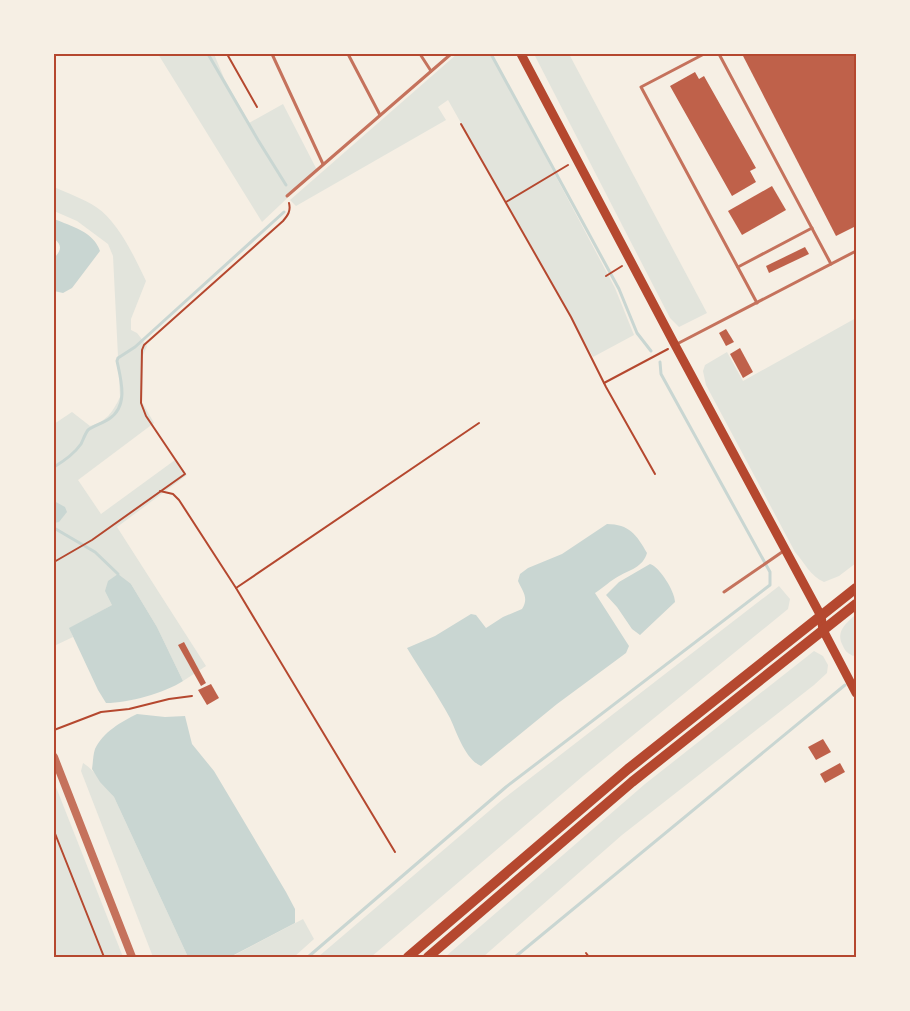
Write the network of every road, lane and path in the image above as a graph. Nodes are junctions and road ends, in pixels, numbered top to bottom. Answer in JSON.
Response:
{"nodes":[{"id":1,"x":227,"y":54,"type":"edge"},
{"id":2,"x":272,"y":54,"type":"edge"},
{"id":3,"x":348,"y":54,"type":"edge"},
{"id":4,"x":420,"y":54,"type":"edge"},
{"id":5,"x":451,"y":54,"type":"edge"},
{"id":6,"x":521,"y":54,"type":"edge"},
{"id":7,"x":704,"y":54,"type":"edge"},
{"id":8,"x":719,"y":54,"type":"edge"},
{"id":9,"x":431,"y":71,"type":"junction"},
{"id":10,"x":257,"y":107,"type":"dead end"},
{"id":11,"x":380,"y":115,"type":"junction"},
{"id":12,"x":461,"y":124,"type":"dead end"},
{"id":13,"x":323,"y":164,"type":"junction"},
{"id":14,"x":560,"y":170,"type":"dead end"},
{"id":15,"x":287,"y":196,"type":"joint"},
{"id":16,"x":506,"y":203,"type":"junction"},
{"id":17,"x":812,"y":228,"type":"junction"},
{"id":18,"x":856,"y":251,"type":"edge"},
{"id":19,"x":630,"y":262,"type":"junction"},
{"id":20,"x":831,"y":264,"type":"junction"},
{"id":21,"x":738,"y":267,"type":"junction"},
{"id":22,"x":606,"y":276,"type":"dead end"},
{"id":23,"x":757,"y":303,"type":"junction"},
{"id":24,"x":675,"y":345,"type":"junction"},
{"id":25,"x":604,"y":383,"type":"junction"},
{"id":26,"x":479,"y":423,"type":"dead end"},
{"id":27,"x":656,"y":474,"type":"dead end"},
{"id":28,"x":160,"y":491,"type":"junction"},
{"id":29,"x":785,"y":550,"type":"junction"},
{"id":30,"x":54,"y":562,"type":"edge"},
{"id":31,"x":236,"y":588,"type":"junction"},
{"id":32,"x":856,"y":588,"type":"edge"},
{"id":33,"x":724,"y":592,"type":"dead end"},
{"id":34,"x":856,"y":604,"type":"edge"},
{"id":35,"x":821,"y":616,"type":"junction"},
{"id":36,"x":823,"y":630,"type":"junction"},
{"id":37,"x":856,"y":693,"type":"edge"},
{"id":38,"x":192,"y":696,"type":"dead end"},
{"id":39,"x":54,"y":730,"type":"edge"},
{"id":40,"x":54,"y":757,"type":"edge"},
{"id":41,"x":54,"y":831,"type":"edge"},
{"id":42,"x":395,"y":852,"type":"dead end"},
{"id":43,"x":586,"y":953,"type":"dead end"},
{"id":44,"x":104,"y":957,"type":"edge"},
{"id":45,"x":132,"y":957,"type":"edge"},
{"id":46,"x":408,"y":957,"type":"edge"},
{"id":47,"x":428,"y":957,"type":"edge"},
{"id":48,"x":589,"y":957,"type":"edge"}],
"edges":[{"from":1,"to":10,"type":"path"},
{"from":2,"to":13,"type":"lane"},
{"from":3,"to":11,"type":"lane"},
{"from":4,"to":9,"type":"lane"},
{"from":5,"to":9,"type":"lane"},
{"from":6,"to":19,"type":"main road"},
{"from":7,"to":21,"type":"lane"},
{"from":8,"to":17,"type":"lane"},
{"from":9,"to":11,"type":"lane"},
{"from":11,"to":13,"type":"lane"},
{"from":12,"to":16,"type":"path"},
{"from":13,"to":15,"type":"lane"},
{"from":14,"to":16,"type":"path"},
{"from":15,"to":28,"type":"path"},
{"from":16,"to":25,"type":"path"},
{"from":17,"to":20,"type":"lane"},
{"from":17,"to":21,"type":"lane"},
{"from":18,"to":20,"type":"lane"},
{"from":19,"to":22,"type":"path"},
{"from":19,"to":24,"type":"main road"},
{"from":20,"to":23,"type":"lane"},
{"from":21,"to":23,"type":"lane"},
{"from":23,"to":24,"type":"lane"},
{"from":24,"to":25,"type":"path"},
{"from":24,"to":29,"type":"main road"},
{"from":25,"to":27,"type":"path"},
{"from":26,"to":31,"type":"path"},
{"from":28,"to":30,"type":"path"},
{"from":28,"to":31,"type":"path"},
{"from":29,"to":33,"type":"lane"},
{"from":29,"to":35,"type":"main road"},
{"from":31,"to":42,"type":"path"},
{"from":32,"to":35,"type":"highway"},
{"from":34,"to":36,"type":"highway"},
{"from":35,"to":36,"type":"main road"},
{"from":35,"to":46,"type":"highway"},
{"from":36,"to":37,"type":"main road"},
{"from":36,"to":47,"type":"highway"},
{"from":38,"to":39,"type":"path"},
{"from":40,"to":45,"type":"street"},
{"from":41,"to":44,"type":"path"},
{"from":43,"to":48,"type":"path"}]}
